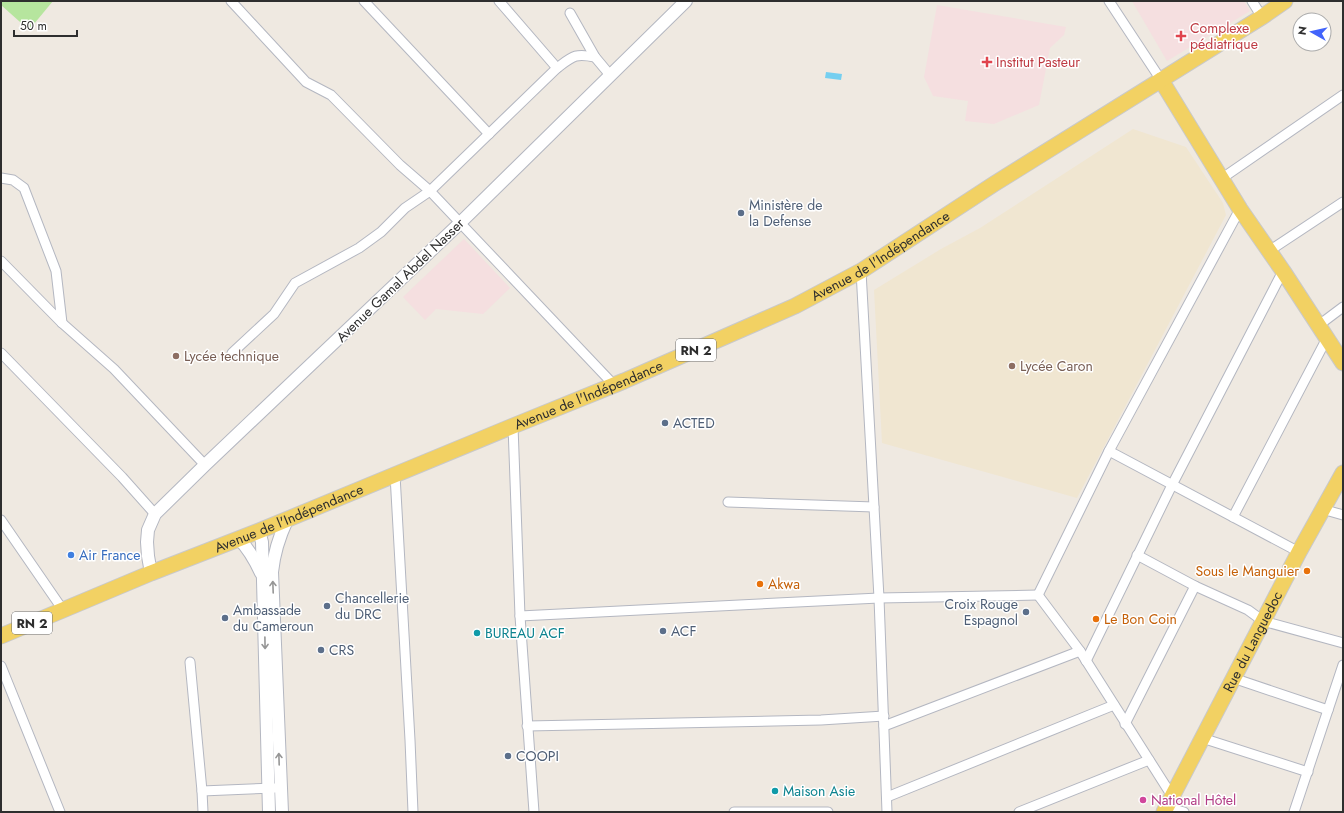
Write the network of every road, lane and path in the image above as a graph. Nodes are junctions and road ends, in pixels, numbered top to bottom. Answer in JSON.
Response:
{"nodes":[{"id":1,"x":232,"y":1,"type":"edge"},
{"id":2,"x":364,"y":1,"type":"edge"},
{"id":3,"x":500,"y":1,"type":"edge"},
{"id":4,"x":686,"y":1,"type":"edge"},
{"id":5,"x":1109,"y":1,"type":"edge"},
{"id":6,"x":1252,"y":1,"type":"edge"},
{"id":7,"x":1285,"y":1,"type":"edge"},
{"id":8,"x":570,"y":13,"type":"dead end"},
{"id":9,"x":1262,"y":17,"type":"junction"},
{"id":10,"x":595,"y":57,"type":"junction"},
{"id":11,"x":557,"y":68,"type":"junction"},
{"id":12,"x":610,"y":75,"type":"junction"},
{"id":13,"x":1161,"y":80,"type":"junction"},
{"id":14,"x":1343,"y":95,"type":"edge"},
{"id":15,"x":489,"y":134,"type":"junction"},
{"id":16,"x":1,"y":178,"type":"edge"},
{"id":17,"x":1221,"y":179,"type":"junction"},
{"id":18,"x":430,"y":191,"type":"junction"},
{"id":19,"x":1343,"y":202,"type":"edge"},
{"id":20,"x":1240,"y":209,"type":"junction"},
{"id":21,"x":460,"y":223,"type":"junction"},
{"id":22,"x":1269,"y":251,"type":"junction"},
{"id":23,"x":1,"y":261,"type":"edge"},
{"id":24,"x":860,"y":271,"type":"junction"},
{"id":25,"x":1283,"y":271,"type":"junction"},
{"id":26,"x":1343,"y":307,"type":"edge"},
{"id":27,"x":62,"y":323,"type":"junction"},
{"id":28,"x":1318,"y":325,"type":"junction"},
{"id":29,"x":1327,"y":338,"type":"junction"},
{"id":30,"x":1,"y":353,"type":"edge"},
{"id":31,"x":232,"y":353,"type":"dead end"},
{"id":32,"x":1343,"y":362,"type":"edge"},
{"id":33,"x":614,"y":385,"type":"junction"},
{"id":34,"x":513,"y":426,"type":"junction"},
{"id":35,"x":1109,"y":451,"type":"junction"},
{"id":36,"x":205,"y":465,"type":"junction"},
{"id":37,"x":1343,"y":473,"type":"edge"},
{"id":38,"x":395,"y":475,"type":"junction"},
{"id":39,"x":1172,"y":486,"type":"junction"},
{"id":40,"x":728,"y":502,"type":"dead end"},
{"id":41,"x":874,"y":507,"type":"junction"},
{"id":42,"x":1322,"y":509,"type":"junction"},
{"id":43,"x":155,"y":514,"type":"junction"},
{"id":44,"x":1343,"y":515,"type":"edge"},
{"id":45,"x":1233,"y":517,"type":"junction"},
{"id":46,"x":1,"y":520,"type":"edge"},
{"id":47,"x":287,"y":520,"type":"junction"},
{"id":48,"x":259,"y":531,"type":"junction"},
{"id":49,"x":239,"y":539,"type":"junction"},
{"id":50,"x":1299,"y":552,"type":"junction"},
{"id":51,"x":1137,"y":555,"type":"junction"},
{"id":52,"x":151,"y":573,"type":"junction"},
{"id":53,"x":262,"y":576,"type":"junction"},
{"id":54,"x":1195,"y":586,"type":"junction"},
{"id":55,"x":1038,"y":595,"type":"junction"},
{"id":56,"x":879,"y":598,"type":"junction"},
{"id":57,"x":63,"y":610,"type":"junction"},
{"id":58,"x":520,"y":616,"type":"junction"},
{"id":59,"x":1263,"y":621,"type":"junction"},
{"id":60,"x":1,"y":636,"type":"edge"},
{"id":61,"x":1343,"y":643,"type":"edge"},
{"id":62,"x":1080,"y":651,"type":"junction"},
{"id":63,"x":1086,"y":661,"type":"junction"},
{"id":64,"x":190,"y":662,"type":"dead end"},
{"id":65,"x":1343,"y":665,"type":"edge"},
{"id":66,"x":1,"y":666,"type":"edge"},
{"id":67,"x":1233,"y":678,"type":"junction"},
{"id":68,"x":1114,"y":705,"type":"junction"},
{"id":69,"x":1328,"y":710,"type":"junction"},
{"id":70,"x":884,"y":716,"type":"junction"},
{"id":71,"x":1125,"y":724,"type":"junction"},
{"id":72,"x":527,"y":726,"type":"junction"},
{"id":73,"x":884,"y":726,"type":"junction"},
{"id":74,"x":1202,"y":738,"type":"junction"},
{"id":75,"x":1149,"y":760,"type":"junction"},
{"id":76,"x":1308,"y":772,"type":"junction"},
{"id":77,"x":274,"y":788,"type":"junction"},
{"id":78,"x":202,"y":791,"type":"junction"},
{"id":79,"x":887,"y":797,"type":"junction"},
{"id":80,"x":1168,"y":805,"type":"edge"},
{"id":81,"x":60,"y":812,"type":"edge"},
{"id":82,"x":203,"y":812,"type":"edge"},
{"id":83,"x":270,"y":812,"type":"edge"},
{"id":84,"x":282,"y":812,"type":"edge"},
{"id":85,"x":413,"y":812,"type":"edge"},
{"id":86,"x":534,"y":812,"type":"edge"},
{"id":87,"x":734,"y":812,"type":"edge"},
{"id":88,"x":828,"y":812,"type":"edge"},
{"id":89,"x":888,"y":812,"type":"edge"},
{"id":90,"x":1019,"y":812,"type":"edge"},
{"id":91,"x":1184,"y":812,"type":"edge"},
{"id":92,"x":1294,"y":812,"type":"edge"}],
"edges":[{"from":1,"to":18,"type":"street"},
{"from":2,"to":15,"type":"street"},
{"from":3,"to":11,"type":"street"},
{"from":4,"to":12,"type":"street","name":"Avenue Gamal Abdel Nasser"},
{"from":5,"to":13,"type":"street"},
{"from":6,"to":9,"type":"street"},
{"from":7,"to":9,"type":"main road","name":"Avenue de l'Indépendance","number":"RN 2"},
{"from":8,"to":10,"type":"street"},
{"from":9,"to":13,"type":"main road","name":"Avenue de l'Indépendance","number":"RN 2"},
{"from":10,"to":11,"type":"street"},
{"from":10,"to":12,"type":"street"},
{"from":11,"to":15,"type":"street"},
{"from":12,"to":21,"type":"street","name":"Avenue Gamal Abdel Nasser"},
{"from":13,"to":17,"type":"main road"},
{"from":13,"to":24,"type":"main road","name":"Avenue de l'Indépendance","number":"RN 2"},
{"from":14,"to":17,"type":"street"},
{"from":15,"to":18,"type":"street"},
{"from":16,"to":27,"type":"street"},
{"from":17,"to":20,"type":"main road"},
{"from":18,"to":21,"type":"street"},
{"from":18,"to":31,"type":"street"},
{"from":19,"to":22,"type":"street"},
{"from":20,"to":22,"type":"main road"},
{"from":20,"to":35,"type":"street"},
{"from":21,"to":33,"type":"street"},
{"from":21,"to":36,"type":"street","name":"Avenue Gamal Abdel Nasser"},
{"from":22,"to":25,"type":"main road"},
{"from":23,"to":27,"type":"street"},
{"from":24,"to":33,"type":"main road","name":"Avenue de l'Indépendance","number":"RN 2"},
{"from":24,"to":41,"type":"street"},
{"from":25,"to":28,"type":"main road"},
{"from":25,"to":39,"type":"street"},
{"from":26,"to":28,"type":"street"},
{"from":27,"to":36,"type":"street"},
{"from":28,"to":29,"type":"main road"},
{"from":29,"to":32,"type":"main road"},
{"from":29,"to":45,"type":"street"},
{"from":30,"to":43,"type":"street"},
{"from":33,"to":34,"type":"main road","name":"Avenue de l'Indépendance","number":"RN 2"},
{"from":34,"to":38,"type":"main road","name":"Avenue de l'Indépendance","number":"RN 2"},
{"from":34,"to":58,"type":"street"},
{"from":35,"to":39,"type":"street"},
{"from":35,"to":55,"type":"street"},
{"from":36,"to":43,"type":"street","name":"Avenue Gamal Abdel Nasser"},
{"from":37,"to":42,"type":"main road","name":"Rue du Languedoc"},
{"from":38,"to":47,"type":"main road","name":"Avenue de l'Indépendance","number":"RN 2"},
{"from":38,"to":85,"type":"street"},
{"from":39,"to":45,"type":"street"},
{"from":39,"to":51,"type":"street"},
{"from":40,"to":41,"type":"street"},
{"from":41,"to":56,"type":"street"},
{"from":42,"to":44,"type":"street"},
{"from":42,"to":50,"type":"main road","name":"Rue du Languedoc"},
{"from":43,"to":52,"type":"street","name":"Avenue Gamal Abdel Nasser"},
{"from":45,"to":50,"type":"street"},
{"from":46,"to":57,"type":"street"},
{"from":47,"to":48,"type":"main road","name":"Avenue de l'Indépendance","number":"RN 2"},
{"from":77,"to":47,"type":"street","one_way":true},
{"from":48,"to":49,"type":"main road","name":"Avenue de l'Indépendance","number":"RN 2"},
{"from":48,"to":53,"type":"street"},
{"from":49,"to":52,"type":"main road","name":"Avenue de l'Indépendance","number":"RN 2"},
{"from":49,"to":53,"type":"street"},
{"from":50,"to":59,"type":"main road","name":"Rue du Languedoc"},
{"from":51,"to":54,"type":"street"},
{"from":51,"to":63,"type":"street"},
{"from":52,"to":57,"type":"main road","name":"Avenue de l'Indépendance","number":"RN 2"},
{"from":53,"to":77,"type":"street","one_way":true},
{"from":54,"to":59,"type":"street"},
{"from":54,"to":71,"type":"street"},
{"from":55,"to":56,"type":"street"},
{"from":55,"to":62,"type":"street"},
{"from":56,"to":58,"type":"street"},
{"from":56,"to":70,"type":"street"},
{"from":57,"to":60,"type":"main road","name":"Avenue de l'Indépendance","number":"RN 2"},
{"from":58,"to":72,"type":"street"},
{"from":59,"to":61,"type":"street"},
{"from":59,"to":67,"type":"main road","name":"Rue du Languedoc"},
{"from":62,"to":63,"type":"street"},
{"from":62,"to":73,"type":"street"},
{"from":63,"to":68,"type":"street"},
{"from":64,"to":78,"type":"street"},
{"from":65,"to":69,"type":"street"},
{"from":66,"to":81,"type":"street"},
{"from":67,"to":69,"type":"street"},
{"from":67,"to":74,"type":"main road","name":"Rue du Languedoc"},
{"from":68,"to":71,"type":"street"},
{"from":68,"to":79,"type":"street"},
{"from":69,"to":76,"type":"street"},
{"from":70,"to":72,"type":"street"},
{"from":70,"to":73,"type":"street"},
{"from":71,"to":75,"type":"street"},
{"from":72,"to":86,"type":"street"},
{"from":73,"to":79,"type":"street"},
{"from":74,"to":76,"type":"street"},
{"from":74,"to":80,"type":"main road","name":"Rue du Languedoc"},
{"from":75,"to":80,"type":"street"},
{"from":75,"to":90,"type":"street"},
{"from":76,"to":92,"type":"street"},
{"from":77,"to":78,"type":"street"},
{"from":77,"to":83,"type":"street"},
{"from":77,"to":84,"type":"street"},
{"from":78,"to":82,"type":"street"},
{"from":79,"to":89,"type":"street"},
{"from":80,"to":91,"type":"street"},
{"from":87,"to":88,"type":"street"}]}
